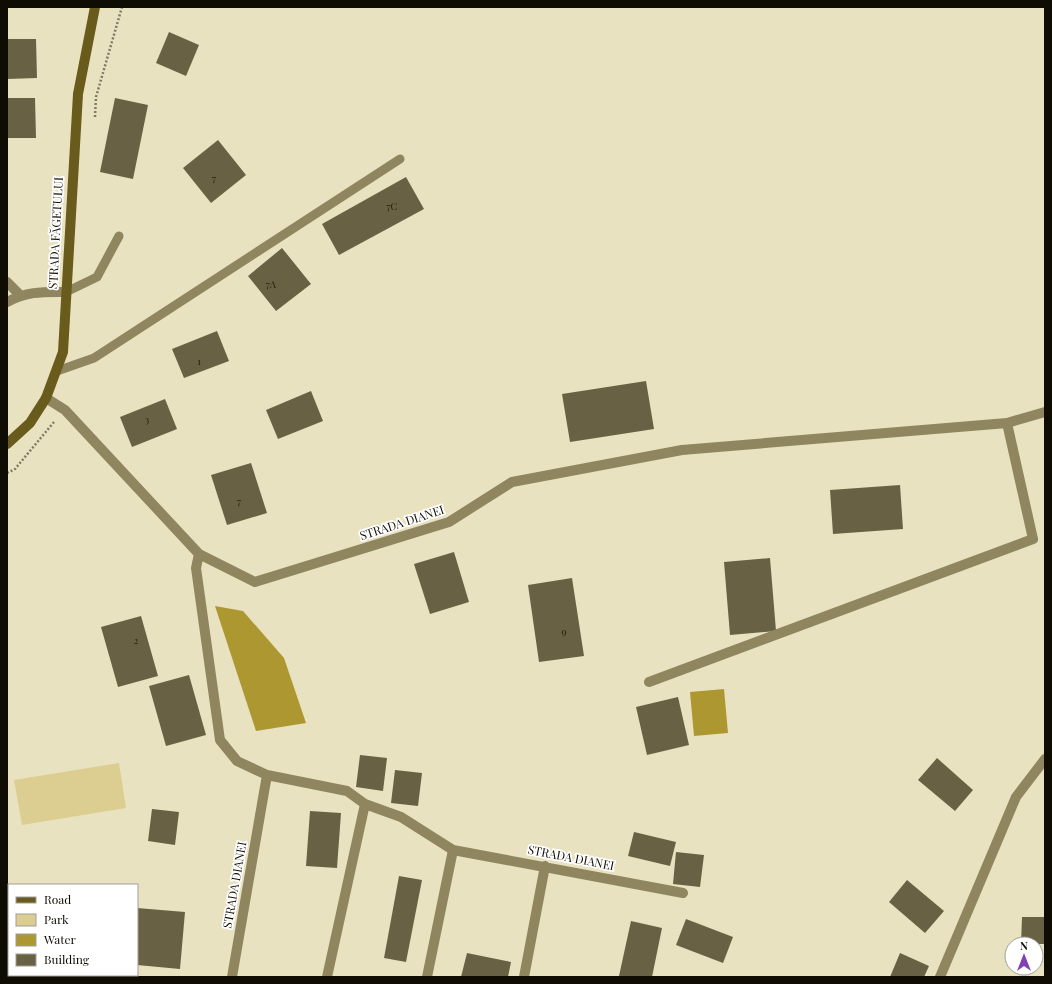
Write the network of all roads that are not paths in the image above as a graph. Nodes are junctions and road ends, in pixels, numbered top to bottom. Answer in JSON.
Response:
{"nodes":[{"id":1,"x":94,"y":7,"type":"edge"},
{"id":2,"x":400,"y":159,"type":"dead end"},
{"id":3,"x":119,"y":236,"type":"dead end"},
{"id":4,"x":7,"y":282,"type":"edge"},
{"id":5,"x":66,"y":292,"type":"junction"},
{"id":6,"x":20,"y":295,"type":"junction"},
{"id":7,"x":7,"y":302,"type":"edge"},
{"id":8,"x":57,"y":371,"type":"junction"},
{"id":9,"x":46,"y":398,"type":"junction"},
{"id":10,"x":1045,"y":412,"type":"edge"},
{"id":11,"x":1007,"y":423,"type":"junction"},
{"id":12,"x":7,"y":444,"type":"edge"},
{"id":13,"x":199,"y":554,"type":"junction"},
{"id":14,"x":649,"y":682,"type":"dead end"},
{"id":15,"x":1045,"y":759,"type":"edge"},
{"id":16,"x":267,"y":775,"type":"junction"},
{"id":17,"x":365,"y":804,"type":"junction"},
{"id":18,"x":453,"y":850,"type":"junction"},
{"id":19,"x":545,"y":866,"type":"junction"},
{"id":20,"x":683,"y":893,"type":"dead end"},
{"id":21,"x":232,"y":977,"type":"edge"},
{"id":22,"x":326,"y":977,"type":"edge"},
{"id":23,"x":427,"y":977,"type":"edge"},
{"id":24,"x":524,"y":977,"type":"edge"},
{"id":25,"x":940,"y":977,"type":"edge"}],
"edges":[{"from":1,"to":5,"type":"main road","name":"STRADA FĂGETULUI"},
{"from":2,"to":8,"type":"lane"},
{"from":3,"to":5,"type":"lane"},
{"from":4,"to":6,"type":"street"},
{"from":5,"to":6,"type":"street"},
{"from":5,"to":8,"type":"main road","name":"STRADA FĂGETULUI"},
{"from":6,"to":7,"type":"street"},
{"from":8,"to":9,"type":"main road","name":"STRADA FĂGETULUI"},
{"from":9,"to":12,"type":"main road","name":"STRADA FĂGETULUI"},
{"from":9,"to":13,"type":"street","name":"STRADA DIANEI"},
{"from":10,"to":11,"type":"street","name":"STRADA DIANEI"},
{"from":11,"to":13,"type":"street","name":"STRADA DIANEI"},
{"from":11,"to":14,"type":"street"},
{"from":13,"to":16,"type":"street","name":"STRADA DIANEI"},
{"from":15,"to":25,"type":"street"},
{"from":16,"to":17,"type":"street","name":"STRADA DIANEI"},
{"from":16,"to":21,"type":"street","name":"STRADA DIANEI"},
{"from":17,"to":18,"type":"street","name":"STRADA DIANEI"},
{"from":17,"to":22,"type":"street"},
{"from":18,"to":19,"type":"street","name":"STRADA DIANEI"},
{"from":18,"to":23,"type":"street"},
{"from":19,"to":20,"type":"street","name":"STRADA DIANEI"},
{"from":19,"to":24,"type":"street"}]}
